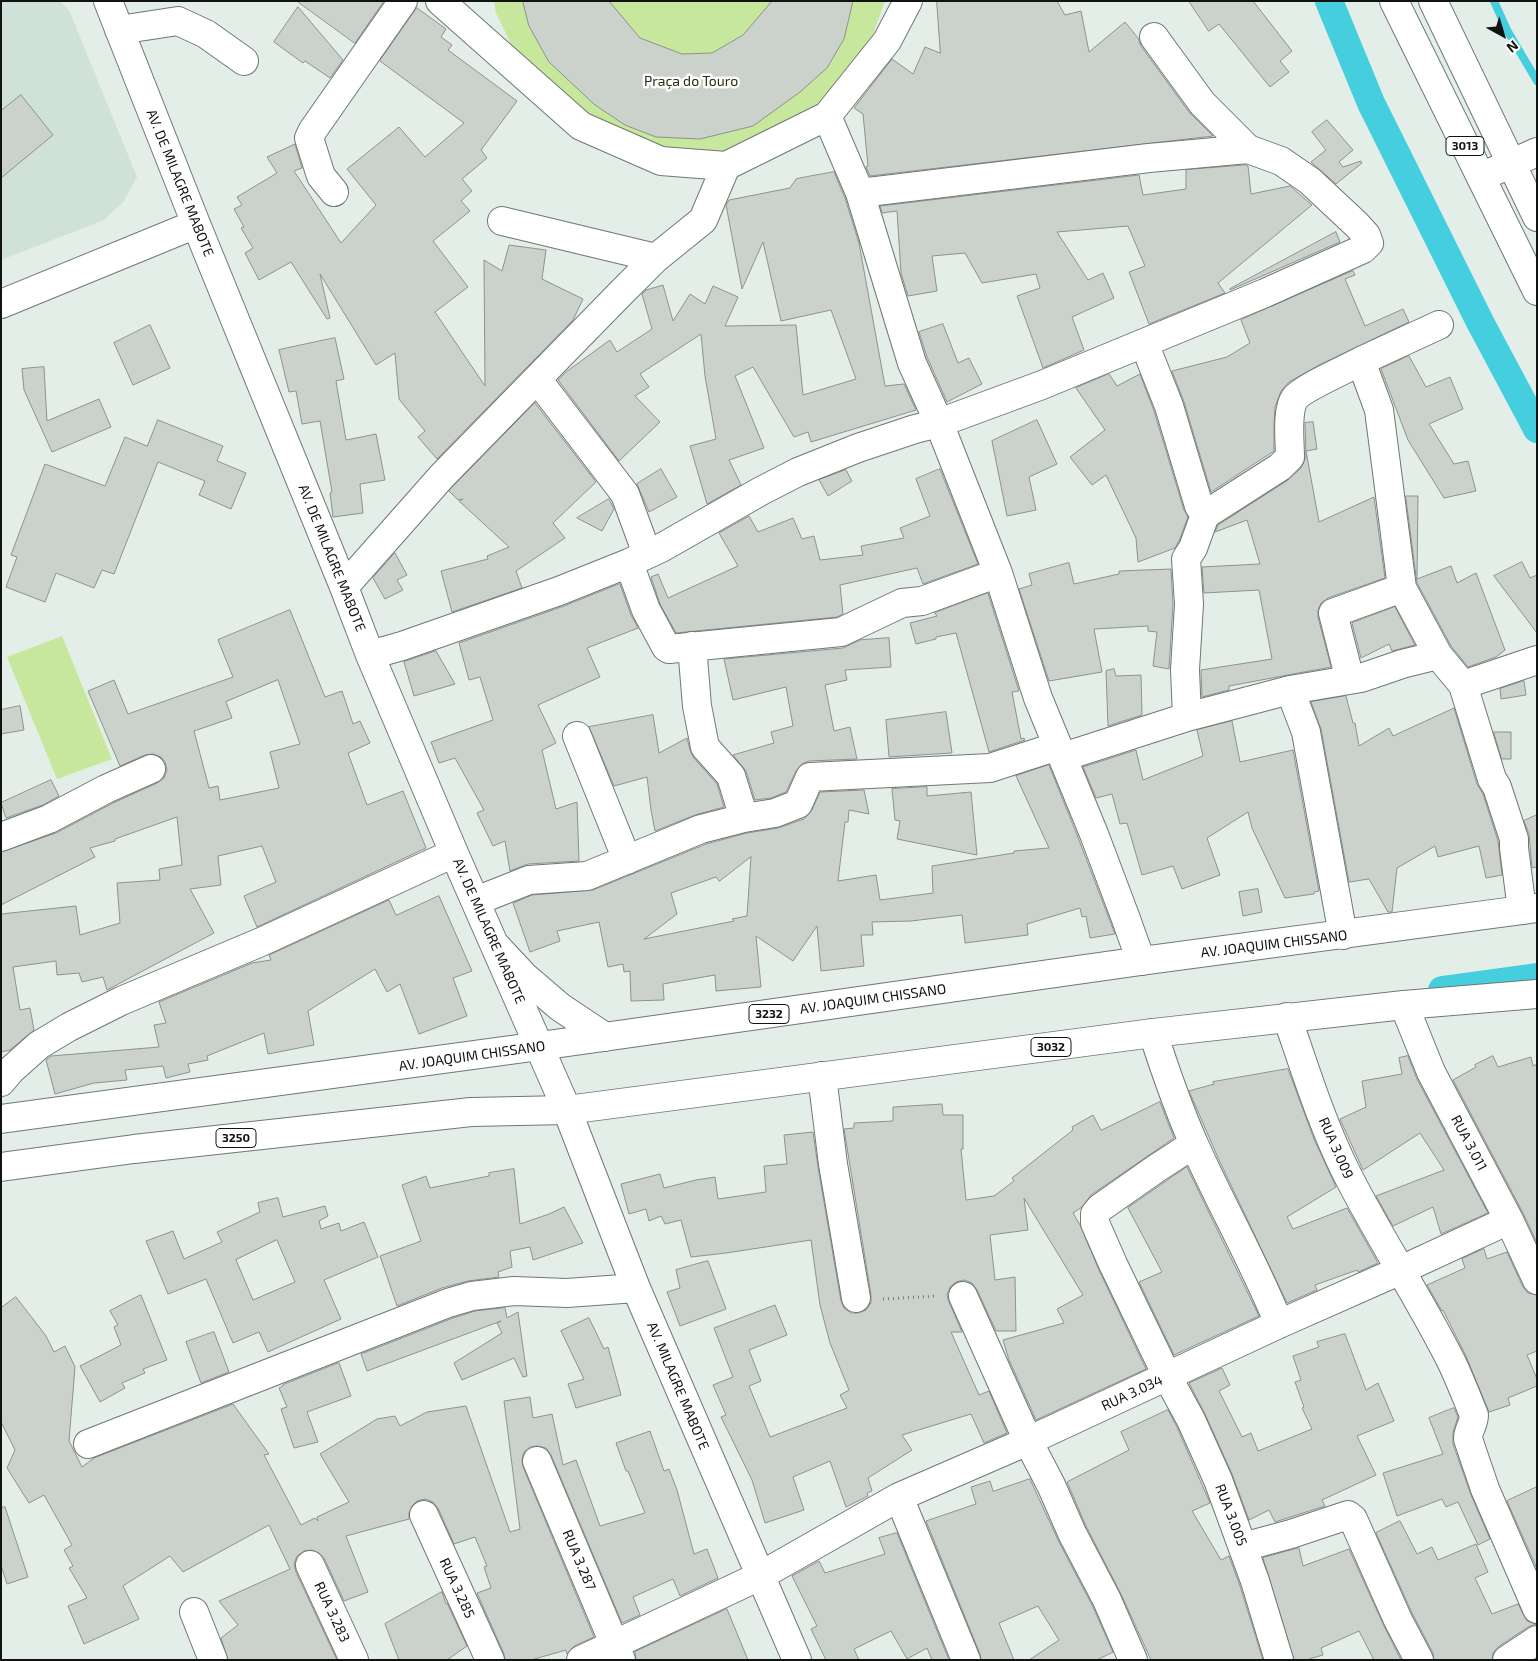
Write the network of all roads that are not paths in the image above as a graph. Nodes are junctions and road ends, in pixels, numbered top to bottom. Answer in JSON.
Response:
{"nodes":[{"id":1,"x":108,"y":1,"type":"edge"},
{"id":2,"x":403,"y":1,"type":"edge"},
{"id":3,"x":440,"y":1,"type":"edge"},
{"id":4,"x":908,"y":1,"type":"edge"},
{"id":5,"x":1394,"y":1,"type":"edge"},
{"id":6,"x":1433,"y":1,"type":"edge"},
{"id":7,"x":119,"y":30,"type":"junction"},
{"id":8,"x":1154,"y":37,"type":"dead end"},
{"id":9,"x":244,"y":61,"type":"dead end"},
{"id":10,"x":827,"y":116,"type":"junction"},
{"id":11,"x":1248,"y":149,"type":"junction"},
{"id":12,"x":1537,"y":152,"type":"edge"},
{"id":13,"x":1510,"y":164,"type":"junction"},
{"id":14,"x":726,"y":166,"type":"junction"},
{"id":15,"x":1480,"y":177,"type":"junction"},
{"id":16,"x":334,"y":192,"type":"dead end"},
{"id":17,"x":860,"y":193,"type":"junction"},
{"id":18,"x":1537,"y":217,"type":"edge"},
{"id":19,"x":502,"y":221,"type":"dead end"},
{"id":20,"x":196,"y":224,"type":"junction"},
{"id":21,"x":656,"y":258,"type":"junction"},
{"id":22,"x":1537,"y":291,"type":"edge"},
{"id":23,"x":1,"y":304,"type":"edge"},
{"id":24,"x":1439,"y":325,"type":"dead end"},
{"id":25,"x":1144,"y":343,"type":"junction"},
{"id":26,"x":1361,"y":361,"type":"junction"},
{"id":27,"x":537,"y":379,"type":"junction"},
{"id":28,"x":939,"y":423,"type":"junction"},
{"id":29,"x":1205,"y":516,"type":"junction"},
{"id":30,"x":638,"y":559,"type":"junction"},
{"id":31,"x":998,"y":572,"type":"junction"},
{"id":32,"x":344,"y":587,"type":"junction"},
{"id":33,"x":1402,"y":588,"type":"junction"},
{"id":34,"x":692,"y":646,"type":"junction"},
{"id":35,"x":370,"y":655,"type":"junction"},
{"id":36,"x":1438,"y":655,"type":"junction"},
{"id":37,"x":1537,"y":660,"type":"edge"},
{"id":38,"x":1350,"y":680,"type":"junction"},
{"id":39,"x":1463,"y":684,"type":"junction"},
{"id":40,"x":1290,"y":690,"type":"junction"},
{"id":41,"x":1187,"y":717,"type":"junction"},
{"id":42,"x":577,"y":736,"type":"dead end"},
{"id":43,"x":1061,"y":752,"type":"junction"},
{"id":44,"x":151,"y":769,"type":"dead end"},
{"id":45,"x":744,"y":818,"type":"junction"},
{"id":46,"x":1,"y":837,"type":"edge"},
{"id":47,"x":454,"y":853,"type":"junction"},
{"id":48,"x":627,"y":860,"type":"junction"},
{"id":49,"x":476,"y":900,"type":"junction"},
{"id":50,"x":1529,"y":909,"type":"edge"},
{"id":51,"x":1343,"y":935,"type":"junction"},
{"id":52,"x":497,"y":947,"type":"junction"},
{"id":53,"x":1141,"y":961,"type":"junction"},
{"id":54,"x":1537,"y":994,"type":"edge"},
{"id":55,"x":1404,"y":1004,"type":"junction"},
{"id":56,"x":1288,"y":1018,"type":"junction"},
{"id":57,"x":1153,"y":1033,"type":"junction"},
{"id":58,"x":605,"y":1037,"type":"junction"},
{"id":59,"x":540,"y":1046,"type":"junction"},
{"id":60,"x":822,"y":1076,"type":"junction"},
{"id":61,"x":1,"y":1082,"type":"edge"},
{"id":62,"x":567,"y":1110,"type":"junction"},
{"id":63,"x":1,"y":1119,"type":"edge"},
{"id":64,"x":1194,"y":1144,"type":"junction"},
{"id":65,"x":1,"y":1168,"type":"edge"},
{"id":66,"x":1509,"y":1220,"type":"junction"},
{"id":67,"x":1401,"y":1270,"type":"junction"},
{"id":68,"x":1537,"y":1280,"type":"edge"},
{"id":69,"x":636,"y":1288,"type":"junction"},
{"id":70,"x":963,"y":1296,"type":"road end"},
{"id":71,"x":856,"y":1298,"type":"road end"},
{"id":72,"x":1279,"y":1324,"type":"junction"},
{"id":73,"x":1167,"y":1376,"type":"junction"},
{"id":74,"x":1028,"y":1441,"type":"junction"},
{"id":75,"x":88,"y":1444,"type":"dead end"},
{"id":76,"x":537,"y":1461,"type":"dead end"},
{"id":77,"x":899,"y":1496,"type":"junction"},
{"id":78,"x":424,"y":1515,"type":"dead end"},
{"id":79,"x":1243,"y":1547,"type":"junction"},
{"id":80,"x":310,"y":1565,"type":"dead end"},
{"id":81,"x":760,"y":1576,"type":"junction"},
{"id":82,"x":1537,"y":1609,"type":"edge"},
{"id":83,"x":194,"y":1612,"type":"dead end"},
{"id":84,"x":1537,"y":1640,"type":"edge"},
{"id":85,"x":617,"y":1652,"type":"edge"},
{"id":86,"x":213,"y":1660,"type":"edge"},
{"id":87,"x":354,"y":1660,"type":"edge"},
{"id":88,"x":490,"y":1660,"type":"edge"},
{"id":89,"x":581,"y":1660,"type":"edge"},
{"id":90,"x":797,"y":1660,"type":"edge"},
{"id":91,"x":966,"y":1660,"type":"edge"},
{"id":92,"x":1133,"y":1660,"type":"edge"},
{"id":93,"x":1280,"y":1660,"type":"edge"},
{"id":94,"x":1419,"y":1660,"type":"edge"},
{"id":95,"x":1507,"y":1660,"type":"edge"}],
"edges":[{"from":1,"to":7,"type":"street","name":"AV. DE MILAGRE MABOTE"},
{"from":2,"to":16,"type":"street"},
{"from":3,"to":14,"type":"street"},
{"from":4,"to":10,"type":"street"},
{"from":5,"to":15,"type":"street","number":"3013"},
{"from":6,"to":13,"type":"street"},
{"from":7,"to":9,"type":"street"},
{"from":7,"to":20,"type":"street","name":"AV. DE MILAGRE MABOTE"},
{"from":8,"to":11,"type":"street"},
{"from":10,"to":14,"type":"street"},
{"from":10,"to":17,"type":"street"},
{"from":11,"to":17,"type":"street"},
{"from":11,"to":25,"type":"street"},
{"from":12,"to":13,"type":"street"},
{"from":13,"to":15,"type":"street"},
{"from":13,"to":18,"type":"street"},
{"from":14,"to":21,"type":"street"},
{"from":15,"to":22,"type":"street","number":"3013"},
{"from":17,"to":28,"type":"street"},
{"from":19,"to":21,"type":"street"},
{"from":20,"to":23,"type":"street"},
{"from":20,"to":32,"type":"street","name":"AV. DE MILAGRE MABOTE"},
{"from":21,"to":27,"type":"street"},
{"from":24,"to":26,"type":"street"},
{"from":25,"to":28,"type":"street"},
{"from":25,"to":29,"type":"street"},
{"from":26,"to":29,"type":"street"},
{"from":26,"to":33,"type":"street"},
{"from":27,"to":30,"type":"street"},
{"from":27,"to":32,"type":"street"},
{"from":28,"to":30,"type":"street"},
{"from":28,"to":31,"type":"street"},
{"from":29,"to":41,"type":"street"},
{"from":30,"to":34,"type":"street"},
{"from":30,"to":35,"type":"street"},
{"from":31,"to":34,"type":"street"},
{"from":31,"to":43,"type":"street"},
{"from":32,"to":35,"type":"street","name":"AV. DE MILAGRE MABOTE"},
{"from":33,"to":36,"type":"street"},
{"from":33,"to":38,"type":"street"},
{"from":34,"to":45,"type":"street"},
{"from":35,"to":47,"type":"street","name":"AV. DE MILAGRE MABOTE"},
{"from":36,"to":38,"type":"street"},
{"from":36,"to":39,"type":"street"},
{"from":37,"to":39,"type":"street"},
{"from":38,"to":40,"type":"street"},
{"from":39,"to":50,"type":"street"},
{"from":40,"to":41,"type":"street"},
{"from":40,"to":51,"type":"street"},
{"from":41,"to":43,"type":"street"},
{"from":42,"to":48,"type":"street"},
{"from":43,"to":45,"type":"street"},
{"from":43,"to":53,"type":"street"},
{"from":44,"to":46,"type":"street"},
{"from":45,"to":48,"type":"street"},
{"from":47,"to":49,"type":"street","name":"AV. DE MILAGRE MABOTE"},
{"from":47,"to":61,"type":"street"},
{"from":48,"to":49,"type":"street"},
{"from":49,"to":52,"type":"street","name":"AV. DE MILAGRE MABOTE"},
{"from":50,"to":51,"type":"street","name":"AV. JOAQUIM CHISSANO","number":"3232"},
{"from":51,"to":53,"type":"street","name":"AV. JOAQUIM CHISSANO","number":"3232"},
{"from":52,"to":58,"type":"street"},
{"from":52,"to":59,"type":"street","name":"AV. DE MILAGRE MABOTE"},
{"from":53,"to":58,"type":"street","name":"AV. JOAQUIM CHISSANO","number":"3232"},
{"from":54,"to":55,"type":"street","number":"3032"},
{"from":55,"to":56,"type":"street","number":"3032"},
{"from":55,"to":66,"type":"street","name":"RUA 3.011"},
{"from":56,"to":57,"type":"street","number":"3032"},
{"from":56,"to":67,"type":"street","name":"RUA 3.009"},
{"from":57,"to":60,"type":"street","number":"3032"},
{"from":57,"to":64,"type":"street"},
{"from":58,"to":59,"type":"street","name":"AV. JOAQUIM CHISSANO","number":"3232"},
{"from":59,"to":62,"type":"street","name":"AV. DE MILAGRE MABOTE"},
{"from":59,"to":63,"type":"street","name":"AV. JOAQUIM CHISSANO","number":"3232"},
{"from":60,"to":62,"type":"street","number":"3032"},
{"from":60,"to":71,"type":"street"},
{"from":62,"to":65,"type":"street","number":"3250"},
{"from":62,"to":69,"type":"street","name":"AV. MILAGRE MABOTE"},
{"from":64,"to":72,"type":"street"},
{"from":64,"to":73,"type":"street","name":"RUA 3.005"},
{"from":66,"to":67,"type":"street","name":"RUA 3.034"},
{"from":66,"to":68,"type":"street","name":"RUA 3.011"},
{"from":67,"to":72,"type":"street","name":"RUA 3.034"},
{"from":67,"to":82,"type":"street","name":"RUA 3.009"},
{"from":69,"to":75,"type":"street"},
{"from":69,"to":81,"type":"street","name":"AV. MILAGRE MABOTE"},
{"from":70,"to":74,"type":"street"},
{"from":72,"to":73,"type":"street","name":"RUA 3.034"},
{"from":73,"to":74,"type":"street","name":"RUA 3.034"},
{"from":73,"to":79,"type":"street","name":"RUA 3.005"},
{"from":74,"to":77,"type":"street","name":"RUA 3.034"},
{"from":74,"to":92,"type":"street"},
{"from":76,"to":85,"type":"street","name":"RUA 3.287"},
{"from":77,"to":81,"type":"street","name":"RUA 3.034"},
{"from":77,"to":91,"type":"street"},
{"from":78,"to":88,"type":"street","name":"RUA 3.285"},
{"from":79,"to":93,"type":"street","name":"RUA 3.005"},
{"from":79,"to":94,"type":"street"},
{"from":80,"to":87,"type":"street","name":"RUA 3.283"},
{"from":81,"to":85,"type":"street","name":"RUA 3.034"},
{"from":81,"to":90,"type":"street","name":"AV. MILAGRE MABOTE"},
{"from":83,"to":86,"type":"street"},
{"from":84,"to":95,"type":"street"},
{"from":85,"to":89,"type":"street","name":"RUA 3.034"}]}
